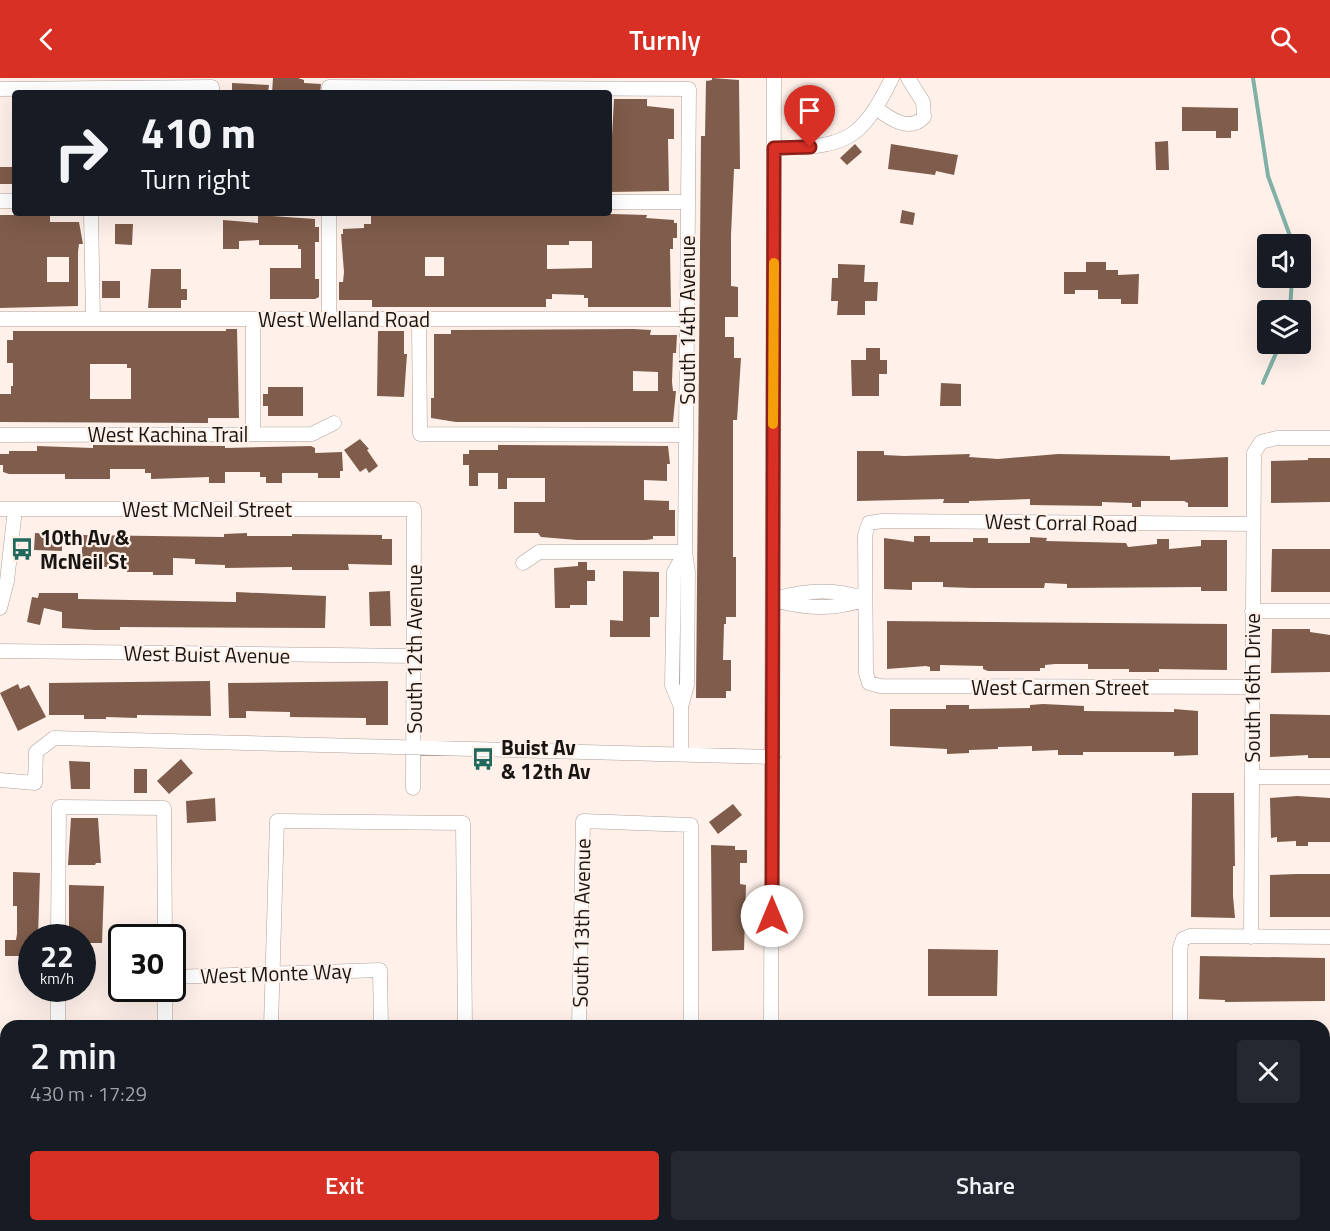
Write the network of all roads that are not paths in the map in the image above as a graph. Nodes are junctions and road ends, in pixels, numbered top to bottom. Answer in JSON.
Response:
{"nodes":[{"id":1,"x":774,"y":78,"type":"edge"},
{"id":2,"x":892,"y":78,"type":"edge"},
{"id":3,"x":908,"y":78,"type":"edge"},
{"id":4,"x":0,"y":89,"type":"edge"},
{"id":5,"x":212,"y":90,"type":"edge"},
{"id":6,"x":329,"y":90,"type":"edge"},
{"id":7,"x":876,"y":108,"type":"junction"},
{"id":8,"x":774,"y":148,"type":"junction"},
{"id":9,"x":612,"y":202,"type":"edge"},
{"id":10,"x":687,"y":202,"type":"junction"},
{"id":11,"x":91,"y":216,"type":"edge"},
{"id":12,"x":329,"y":216,"type":"edge"},
{"id":13,"x":330,"y":318,"type":"junction"},
{"id":14,"x":0,"y":319,"type":"edge"},
{"id":15,"x":93,"y":319,"type":"junction"},
{"id":16,"x":253,"y":319,"type":"junction"},
{"id":17,"x":419,"y":319,"type":"junction"},
{"id":18,"x":688,"y":319,"type":"junction"},
{"id":19,"x":333,"y":423,"type":"dead end"},
{"id":20,"x":253,"y":434,"type":"junction"},
{"id":21,"x":0,"y":435,"type":"edge"},
{"id":22,"x":686,"y":435,"type":"junction"},
{"id":23,"x":1330,"y":438,"type":"edge"},
{"id":24,"x":0,"y":509,"type":"edge"},
{"id":25,"x":15,"y":509,"type":"junction"},
{"id":26,"x":414,"y":509,"type":"joint"},
{"id":27,"x":1253,"y":524,"type":"junction"},
{"id":28,"x":685,"y":552,"type":"junction"},
{"id":29,"x":523,"y":563,"type":"dead end"},
{"id":30,"x":824,"y":592,"type":"junction"},
{"id":31,"x":865,"y":599,"type":"junction"},
{"id":32,"x":772,"y":600,"type":"junction"},
{"id":33,"x":824,"y":607,"type":"junction"},
{"id":34,"x":0,"y":608,"type":"edge"},
{"id":35,"x":1252,"y":611,"type":"junction"},
{"id":36,"x":1330,"y":611,"type":"edge"},
{"id":37,"x":0,"y":651,"type":"edge"},
{"id":38,"x":414,"y":656,"type":"junction"},
{"id":39,"x":1252,"y":687,"type":"junction"},
{"id":40,"x":414,"y":747,"type":"junction"},
{"id":41,"x":681,"y":754,"type":"junction"},
{"id":42,"x":773,"y":757,"type":"junction"},
{"id":43,"x":1252,"y":777,"type":"junction"},
{"id":44,"x":1330,"y":777,"type":"edge"},
{"id":45,"x":0,"y":780,"type":"edge"},
{"id":46,"x":413,"y":788,"type":"dead end"},
{"id":47,"x":58,"y":924,"type":"edge"},
{"id":48,"x":165,"y":924,"type":"edge"},
{"id":49,"x":1251,"y":937,"type":"junction"},
{"id":50,"x":1330,"y":937,"type":"edge"},
{"id":51,"x":272,"y":973,"type":"junction"},
{"id":52,"x":186,"y":976,"type":"edge"},
{"id":53,"x":58,"y":1002,"type":"edge"},
{"id":54,"x":165,"y":1002,"type":"edge"},
{"id":55,"x":58,"y":1020,"type":"edge"},
{"id":56,"x":165,"y":1020,"type":"edge"},
{"id":57,"x":271,"y":1020,"type":"edge"},
{"id":58,"x":381,"y":1020,"type":"edge"},
{"id":59,"x":465,"y":1020,"type":"edge"},
{"id":60,"x":579,"y":1020,"type":"edge"},
{"id":61,"x":691,"y":1020,"type":"edge"},
{"id":62,"x":771,"y":1020,"type":"edge"},
{"id":63,"x":1180,"y":1020,"type":"edge"}],
"edges":[{"from":1,"to":8,"type":"street"},
{"from":2,"to":7,"type":"street"},
{"from":3,"to":7,"type":"street"},
{"from":4,"to":5,"type":"street"},
{"from":6,"to":10,"type":"street","name":"South 14th Avenue"},
{"from":7,"to":8,"type":"street"},
{"from":8,"to":32,"type":"street"},
{"from":9,"to":10,"type":"street"},
{"from":10,"to":18,"type":"street","name":"South 14th Avenue"},
{"from":11,"to":15,"type":"street"},
{"from":12,"to":13,"type":"street"},
{"from":13,"to":16,"type":"street","name":"West Welland Road"},
{"from":13,"to":17,"type":"street","name":"West Welland Road"},
{"from":14,"to":15,"type":"street","name":"West Welland Road"},
{"from":15,"to":16,"type":"street","name":"West Welland Road"},
{"from":16,"to":20,"type":"street"},
{"from":17,"to":18,"type":"street","name":"West Welland Road"},
{"from":17,"to":22,"type":"street"},
{"from":18,"to":22,"type":"street","name":"South 14th Avenue"},
{"from":19,"to":20,"type":"street","name":"West Kachina Trail"},
{"from":20,"to":21,"type":"street","name":"West Kachina Trail"},
{"from":22,"to":28,"type":"street","name":"South 14th Avenue"},
{"from":23,"to":27,"type":"street","name":"South 16th Drive"},
{"from":24,"to":25,"type":"street","name":"West McNeil Street"},
{"from":25,"to":26,"type":"street","name":"West McNeil Street"},
{"from":25,"to":34,"type":"street"},
{"from":26,"to":38,"type":"street","name":"South 12th Avenue"},
{"from":27,"to":31,"type":"street","name":"West Corral Road"},
{"from":27,"to":35,"type":"street","name":"South 16th Drive"},
{"from":28,"to":29,"type":"street"},
{"from":28,"to":41,"type":"street","name":"South 14th Avenue"},
{"from":30,"to":31,"type":"street"},
{"from":30,"to":32,"type":"street"},
{"from":30,"to":33,"type":"street"},
{"from":31,"to":33,"type":"street"},
{"from":31,"to":39,"type":"street","name":"West Carmen Street"},
{"from":32,"to":33,"type":"street"},
{"from":32,"to":42,"type":"street"},
{"from":35,"to":36,"type":"street"},
{"from":35,"to":39,"type":"street","name":"South 16th Drive"},
{"from":37,"to":38,"type":"street","name":"West Buist Avenue"},
{"from":38,"to":40,"type":"street","name":"South 12th Avenue"},
{"from":39,"to":43,"type":"street","name":"South 16th Drive"},
{"from":40,"to":41,"type":"street"},
{"from":40,"to":45,"type":"street"},
{"from":40,"to":46,"type":"street","name":"South 12th Avenue"},
{"from":41,"to":42,"type":"street"},
{"from":42,"to":62,"type":"street"},
{"from":43,"to":44,"type":"street"},
{"from":43,"to":49,"type":"street","name":"South 16th Drive"},
{"from":47,"to":48,"type":"street"},
{"from":49,"to":50,"type":"street"},
{"from":49,"to":63,"type":"street"},
{"from":51,"to":52,"type":"street","name":"West Monte Way"},
{"from":51,"to":57,"type":"street"},
{"from":51,"to":58,"type":"street","name":"West Monte Way"},
{"from":51,"to":59,"type":"street"},
{"from":53,"to":55,"type":"street"},
{"from":54,"to":56,"type":"street"},
{"from":60,"to":61,"type":"street","name":"South 13th Avenue"}]}
